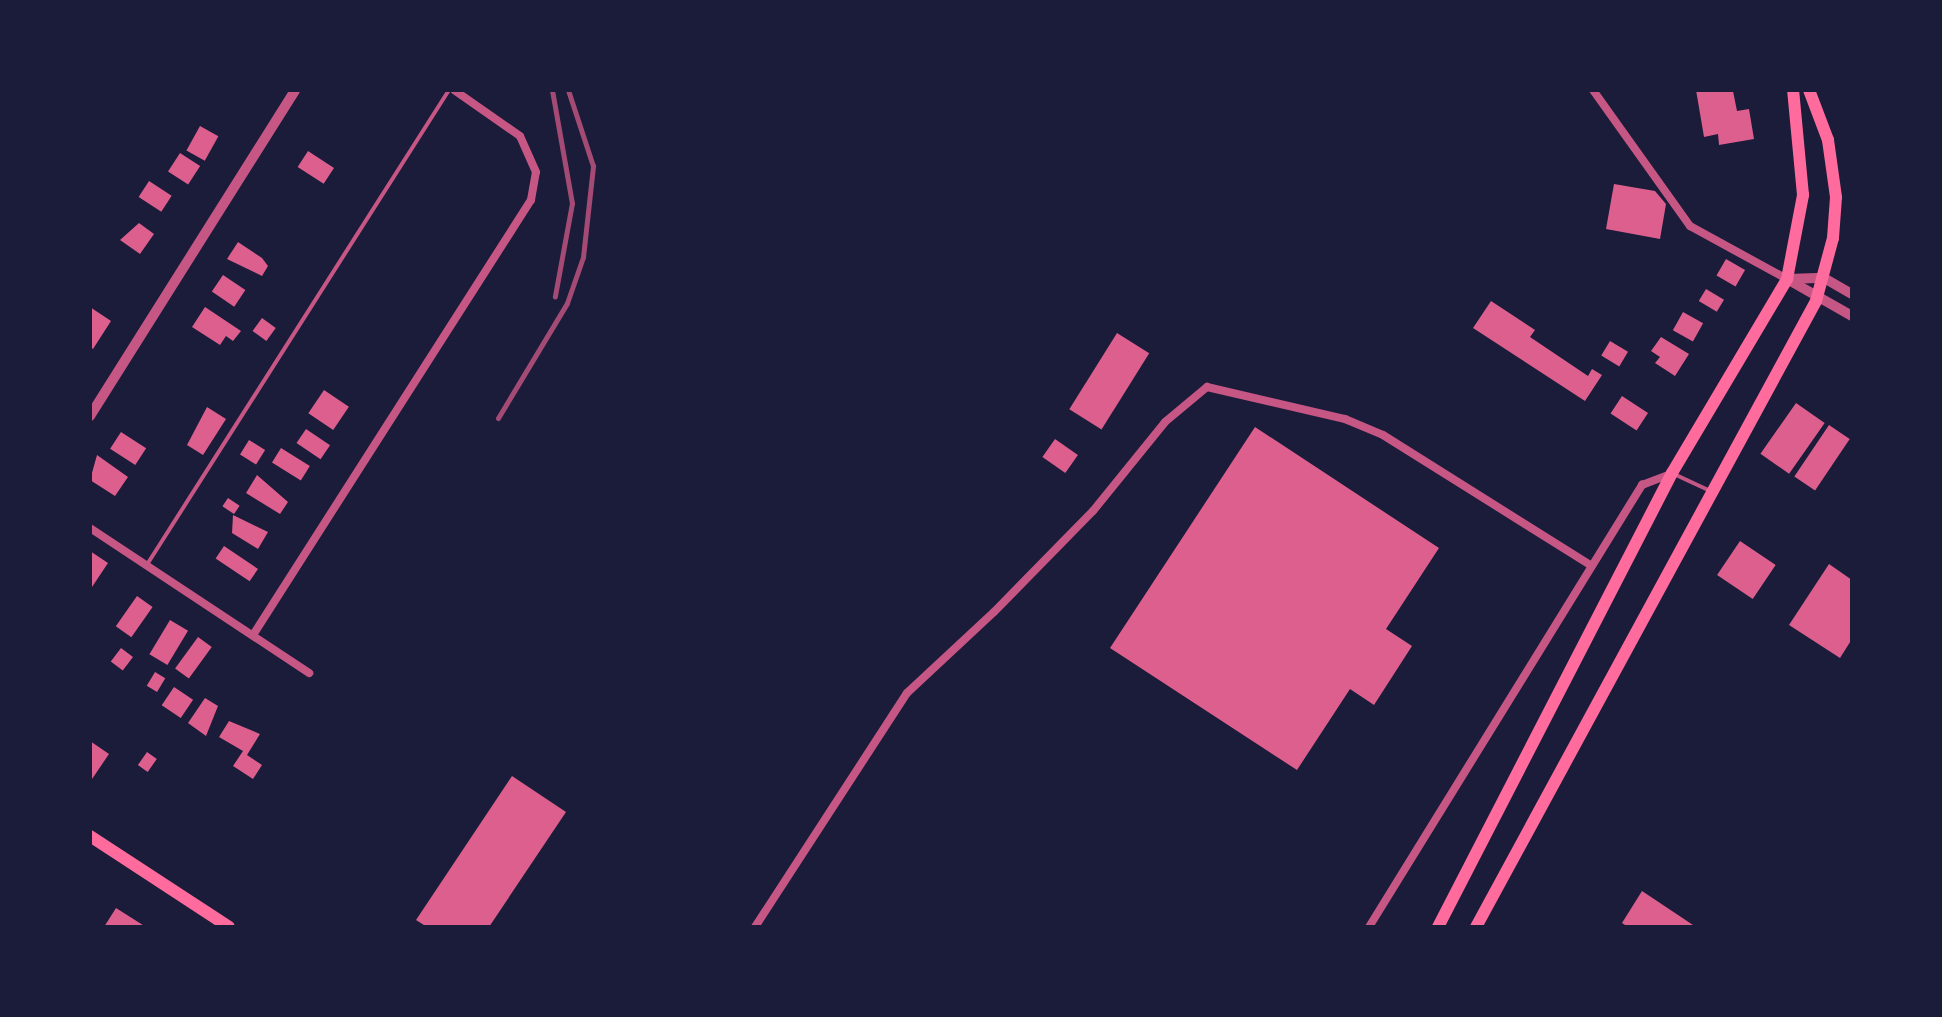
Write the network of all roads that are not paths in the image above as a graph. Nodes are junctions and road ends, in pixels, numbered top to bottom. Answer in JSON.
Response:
{"nodes":[{"id":1,"x":296,"y":90,"type":"edge"},
{"id":2,"x":451,"y":90,"type":"edge"},
{"id":3,"x":1594,"y":90,"type":"edge"},
{"id":4,"x":1793,"y":90,"type":"edge"},
{"id":5,"x":1809,"y":90,"type":"edge"},
{"id":6,"x":1824,"y":278,"type":"junction"},
{"id":7,"x":1787,"y":279,"type":"junction"},
{"id":8,"x":1852,"y":294,"type":"edge"},
{"id":9,"x":1816,"y":301,"type":"junction"},
{"id":10,"x":1852,"y":316,"type":"edge"},
{"id":11,"x":90,"y":416,"type":"edge"},
{"id":12,"x":1672,"y":474,"type":"junction"},
{"id":13,"x":1710,"y":491,"type":"junction"},
{"id":14,"x":90,"y":528,"type":"edge"},
{"id":15,"x":146,"y":565,"type":"junction"},
{"id":16,"x":1590,"y":566,"type":"junction"},
{"id":17,"x":253,"y":635,"type":"junction"},
{"id":18,"x":309,"y":672,"type":"dead end"},
{"id":19,"x":90,"y":836,"type":"edge"},
{"id":20,"x":229,"y":927,"type":"edge"},
{"id":21,"x":756,"y":927,"type":"edge"},
{"id":22,"x":1369,"y":927,"type":"edge"},
{"id":23,"x":1438,"y":927,"type":"edge"},
{"id":24,"x":1476,"y":927,"type":"edge"}],
"edges":[{"from":1,"to":11,"type":"street"},
{"from":2,"to":15,"type":"lane"},
{"from":2,"to":17,"type":"street"},
{"from":3,"to":7,"type":"street"},
{"from":4,"to":7,"type":"main road"},
{"from":5,"to":6,"type":"main road"},
{"from":6,"to":7,"type":"street"},
{"from":6,"to":8,"type":"street"},
{"from":6,"to":9,"type":"main road"},
{"from":7,"to":9,"type":"street"},
{"from":7,"to":12,"type":"main road"},
{"from":9,"to":10,"type":"street"},
{"from":9,"to":13,"type":"main road"},
{"from":12,"to":13,"type":"lane"},
{"from":12,"to":16,"type":"street"},
{"from":12,"to":23,"type":"main road"},
{"from":13,"to":24,"type":"main road"},
{"from":14,"to":15,"type":"street"},
{"from":15,"to":17,"type":"street"},
{"from":16,"to":21,"type":"street"},
{"from":16,"to":22,"type":"street"},
{"from":17,"to":18,"type":"street"},
{"from":19,"to":20,"type":"main road"}]}
